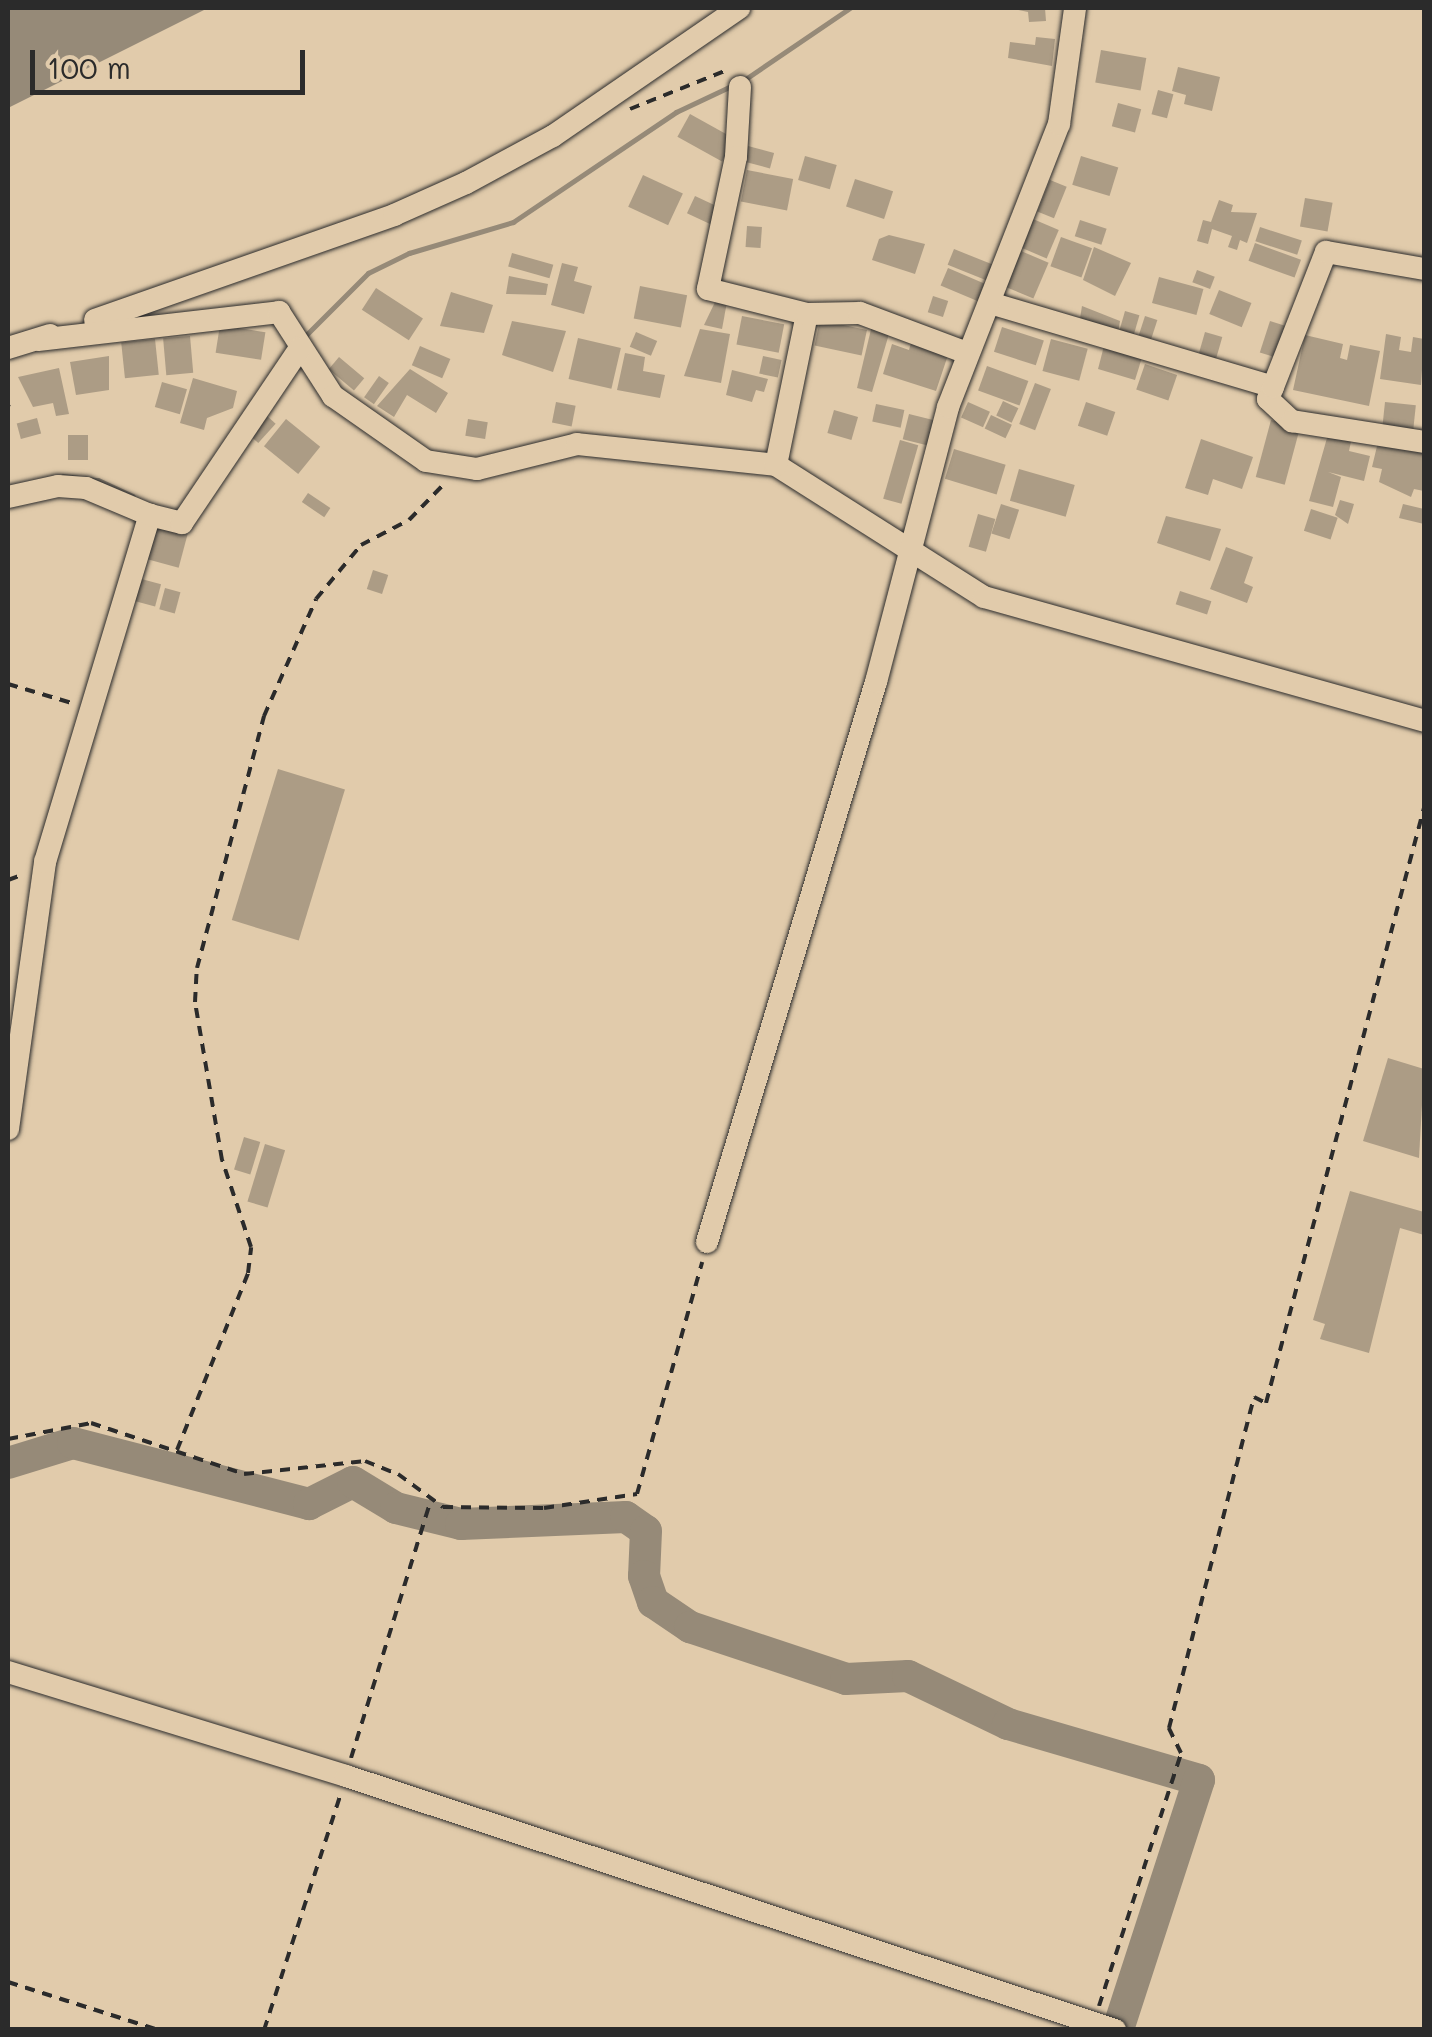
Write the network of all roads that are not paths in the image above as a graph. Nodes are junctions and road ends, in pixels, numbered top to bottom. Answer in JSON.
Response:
{"nodes":[{"id":1,"x":740,"y":8,"type":"edge"},
{"id":2,"x":1075,"y":8,"type":"edge"},
{"id":3,"x":738,"y":82,"type":"road end"},
{"id":4,"x":1424,"y":269,"type":"edge"},
{"id":5,"x":990,"y":303,"type":"junction"},
{"id":6,"x":806,"y":314,"type":"junction"},
{"id":7,"x":38,"y":340,"type":"junction"},
{"id":8,"x":297,"y":343,"type":"junction"},
{"id":9,"x":8,"y":348,"type":"edge"},
{"id":10,"x":967,"y":354,"type":"junction"},
{"id":11,"x":1273,"y":387,"type":"junction"},
{"id":12,"x":1424,"y":442,"type":"edge"},
{"id":13,"x":776,"y":465,"type":"junction"},
{"id":14,"x":8,"y":497,"type":"edge"},
{"id":15,"x":150,"y":515,"type":"junction"},
{"id":16,"x":910,"y":550,"type":"junction"},
{"id":17,"x":1424,"y":721,"type":"edge"},
{"id":18,"x":8,"y":1129,"type":"edge"},
{"id":19,"x":708,"y":1242,"type":"road end"},
{"id":20,"x":8,"y":1672,"type":"edge"},
{"id":21,"x":1101,"y":2025,"type":"edge"}],
"edges":[{"from":1,"to":7,"type":"street"},
{"from":2,"to":5,"type":"street"},
{"from":3,"to":6,"type":"street"},
{"from":4,"to":11,"type":"street"},
{"from":5,"to":10,"type":"street"},
{"from":5,"to":11,"type":"street"},
{"from":6,"to":10,"type":"street"},
{"from":6,"to":13,"type":"street"},
{"from":7,"to":8,"type":"street"},
{"from":7,"to":9,"type":"street"},
{"from":8,"to":13,"type":"street"},
{"from":8,"to":15,"type":"street"},
{"from":10,"to":16,"type":"street"},
{"from":11,"to":12,"type":"street"},
{"from":13,"to":16,"type":"street"},
{"from":14,"to":15,"type":"street"},
{"from":15,"to":18,"type":"street"},
{"from":16,"to":17,"type":"street"},
{"from":16,"to":19,"type":"street"},
{"from":20,"to":21,"type":"street"}]}
